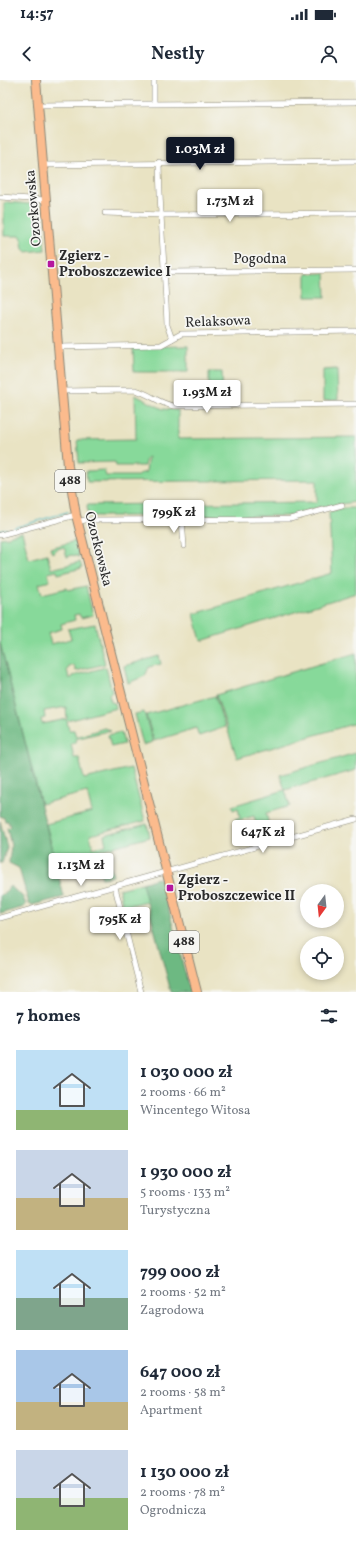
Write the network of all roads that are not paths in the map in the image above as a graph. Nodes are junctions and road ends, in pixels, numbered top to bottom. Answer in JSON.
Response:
{"nodes":[{"id":1,"x":36,"y":80,"type":"edge"},
{"id":2,"x":154,"y":80,"type":"edge"},
{"id":3,"x":356,"y":102,"type":"edge"},
{"id":4,"x":154,"y":103,"type":"junction"},
{"id":5,"x":38,"y":105,"type":"junction"},
{"id":6,"x":356,"y":161,"type":"edge"},
{"id":7,"x":159,"y":162,"type":"junction"},
{"id":8,"x":43,"y":165,"type":"junction"},
{"id":9,"x":0,"y":197,"type":"edge"},
{"id":10,"x":46,"y":200,"type":"junction"},
{"id":11,"x":105,"y":213,"type":"dead end"},
{"id":12,"x":356,"y":213,"type":"edge"},
{"id":13,"x":162,"y":215,"type":"junction"},
{"id":14,"x":356,"y":270,"type":"edge"},
{"id":15,"x":165,"y":272,"type":"junction"},
{"id":16,"x":356,"y":331,"type":"edge"},
{"id":17,"x":172,"y":339,"type":"junction"},
{"id":18,"x":58,"y":346,"type":"junction"},
{"id":19,"x":62,"y":391,"type":"junction"},
{"id":20,"x":356,"y":404,"type":"edge"},
{"id":21,"x":342,"y":505,"type":"dead end"},
{"id":22,"x":76,"y":518,"type":"junction"},
{"id":23,"x":182,"y":520,"type":"junction"},
{"id":24,"x":0,"y":535,"type":"edge"},
{"id":25,"x":184,"y":546,"type":"dead end"},
{"id":26,"x":356,"y":819,"type":"edge"},
{"id":27,"x":166,"y":873,"type":"junction"},
{"id":28,"x":114,"y":887,"type":"junction"},
{"id":29,"x":0,"y":918,"type":"edge"},
{"id":30,"x":142,"y":992,"type":"edge"},
{"id":31,"x":197,"y":992,"type":"edge"}],
"edges":[{"from":1,"to":5,"type":"main road","name":"Ozorkowska","number":"488"},
{"from":2,"to":4,"type":"street"},
{"from":3,"to":4,"type":"street"},
{"from":4,"to":5,"type":"street"},
{"from":5,"to":8,"type":"main road","name":"Ozorkowska","number":"488"},
{"from":6,"to":7,"type":"street"},
{"from":7,"to":8,"type":"street"},
{"from":7,"to":13,"type":"street"},
{"from":8,"to":10,"type":"main road","name":"Ozorkowska","number":"488"},
{"from":9,"to":10,"type":"street"},
{"from":10,"to":18,"type":"main road","name":"Ozorkowska","number":"488"},
{"from":11,"to":13,"type":"street"},
{"from":12,"to":13,"type":"street"},
{"from":13,"to":15,"type":"street"},
{"from":14,"to":15,"type":"street","name":"Pogodna"},
{"from":15,"to":17,"type":"street"},
{"from":16,"to":17,"type":"street","name":"Relaksowa"},
{"from":17,"to":18,"type":"street","name":"Relaksowa"},
{"from":18,"to":19,"type":"main road","name":"Ozorkowska","number":"488"},
{"from":19,"to":20,"type":"street"},
{"from":19,"to":22,"type":"main road","name":"Ozorkowska","number":"488"},
{"from":21,"to":23,"type":"street"},
{"from":22,"to":23,"type":"street"},
{"from":22,"to":24,"type":"street"},
{"from":22,"to":27,"type":"main road","name":"Ozorkowska","number":"488"},
{"from":23,"to":25,"type":"street"},
{"from":26,"to":27,"type":"street"},
{"from":27,"to":28,"type":"street"},
{"from":27,"to":31,"type":"main road","number":"488"},
{"from":28,"to":29,"type":"street"},
{"from":28,"to":30,"type":"street"}]}
